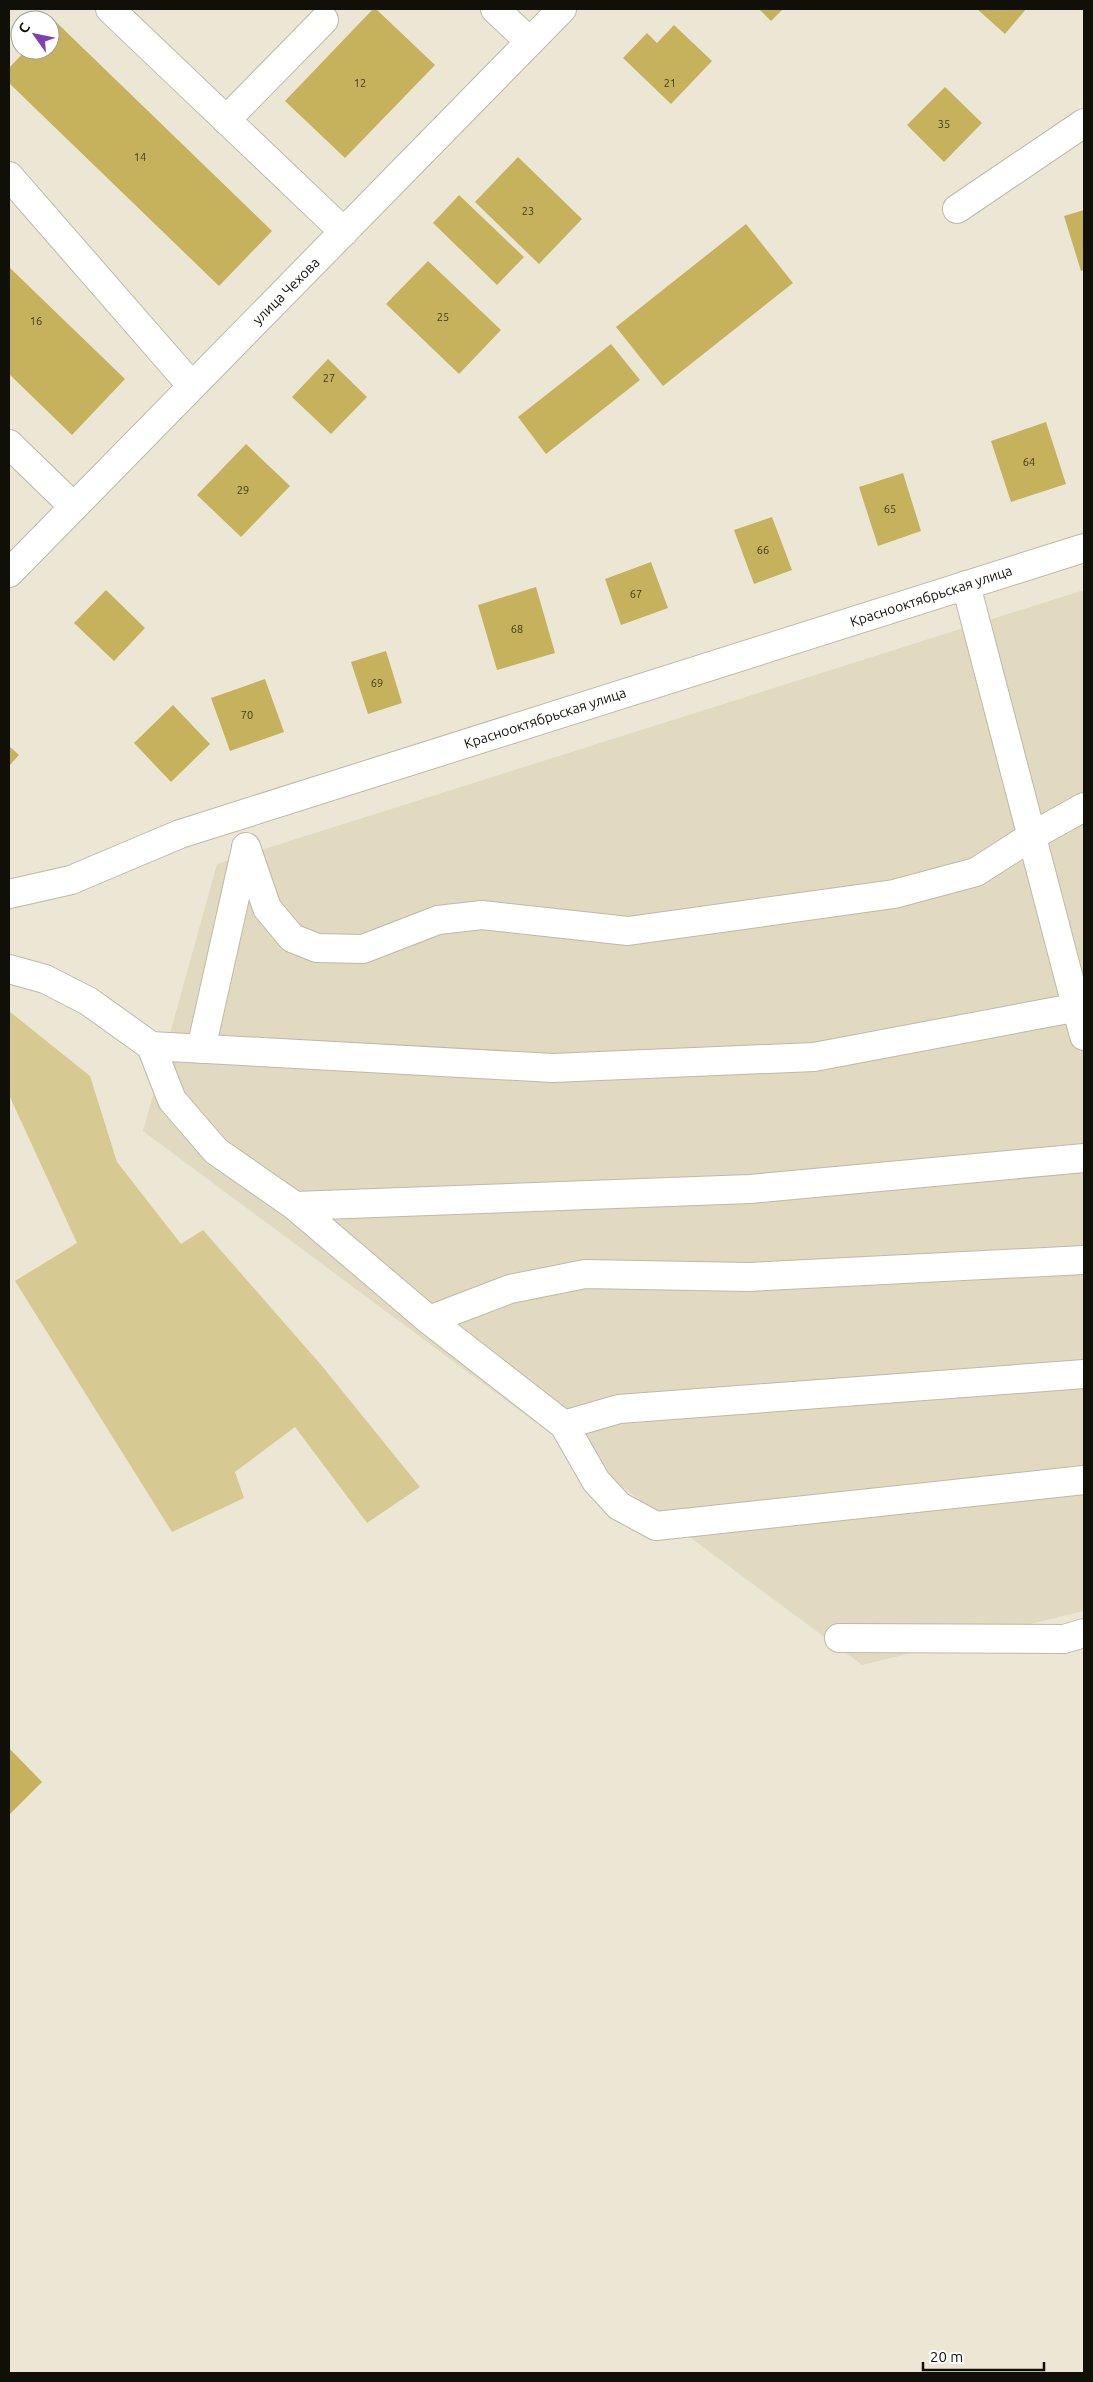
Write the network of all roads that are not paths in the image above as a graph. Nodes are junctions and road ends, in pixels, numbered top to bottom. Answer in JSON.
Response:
{"nodes":[{"id":1,"x":110,"y":9,"type":"edge"},
{"id":2,"x":494,"y":9,"type":"edge"},
{"id":3,"x":562,"y":9,"type":"edge"},
{"id":4,"x":324,"y":20,"type":"dead end"},
{"id":5,"x":530,"y":42,"type":"junction"},
{"id":6,"x":226,"y":120,"type":"junction"},
{"id":7,"x":1084,"y":123,"type":"edge"},
{"id":8,"x":9,"y":176,"type":"edge"},
{"id":9,"x":957,"y":209,"type":"dead end"},
{"id":10,"x":344,"y":232,"type":"junction"},
{"id":11,"x":192,"y":386,"type":"junction"},
{"id":12,"x":9,"y":444,"type":"edge"},
{"id":13,"x":74,"y":507,"type":"junction"},
{"id":14,"x":1084,"y":548,"type":"edge"},
{"id":15,"x":9,"y":573,"type":"edge"},
{"id":16,"x":966,"y":585,"type":"junction"},
{"id":17,"x":1084,"y":807,"type":"edge"},
{"id":18,"x":240,"y":814,"type":"junction"},
{"id":19,"x":1032,"y":836,"type":"junction"},
{"id":20,"x":246,"y":847,"type":"junction"},
{"id":21,"x":9,"y":894,"type":"edge"},
{"id":22,"x":9,"y":969,"type":"edge"},
{"id":23,"x":1081,"y":1007,"type":"edge"},
{"id":24,"x":1084,"y":1036,"type":"edge"},
{"id":25,"x":151,"y":1046,"type":"junction"},
{"id":26,"x":201,"y":1049,"type":"junction"},
{"id":27,"x":1084,"y":1158,"type":"edge"},
{"id":28,"x":295,"y":1206,"type":"junction"},
{"id":29,"x":1084,"y":1260,"type":"edge"},
{"id":30,"x":429,"y":1320,"type":"junction"},
{"id":31,"x":1084,"y":1374,"type":"edge"},
{"id":32,"x":564,"y":1425,"type":"junction"},
{"id":33,"x":1084,"y":1480,"type":"edge"},
{"id":34,"x":1084,"y":1634,"type":"edge"},
{"id":35,"x":839,"y":1638,"type":"dead end"}],
"edges":[{"from":1,"to":6,"type":"street"},
{"from":2,"to":5,"type":"street"},
{"from":3,"to":5,"type":"street","name":"улица Чехова"},
{"from":4,"to":6,"type":"street"},
{"from":5,"to":10,"type":"street","name":"улица Чехова"},
{"from":6,"to":10,"type":"street"},
{"from":7,"to":9,"type":"street"},
{"from":8,"to":11,"type":"street"},
{"from":10,"to":11,"type":"street","name":"улица Чехова"},
{"from":11,"to":13,"type":"street","name":"улица Чехова"},
{"from":12,"to":13,"type":"street"},
{"from":13,"to":15,"type":"street","name":"улица Чехова"},
{"from":14,"to":16,"type":"street","name":"Краснооктябрьская улица"},
{"from":16,"to":18,"type":"street","name":"Краснооктябрьская улица"},
{"from":16,"to":19,"type":"street"},
{"from":17,"to":19,"type":"street"},
{"from":18,"to":20,"type":"street"},
{"from":18,"to":21,"type":"street","name":"Краснооктябрьская улица"},
{"from":19,"to":20,"type":"street"},
{"from":19,"to":23,"type":"street"},
{"from":20,"to":26,"type":"street"},
{"from":22,"to":25,"type":"street"},
{"from":23,"to":24,"type":"street"},
{"from":23,"to":26,"type":"street"},
{"from":25,"to":26,"type":"street"},
{"from":25,"to":28,"type":"street"},
{"from":27,"to":28,"type":"street"},
{"from":28,"to":30,"type":"street"},
{"from":29,"to":30,"type":"street"},
{"from":30,"to":32,"type":"street"},
{"from":31,"to":32,"type":"street"},
{"from":32,"to":33,"type":"street"},
{"from":34,"to":35,"type":"street"}]}
